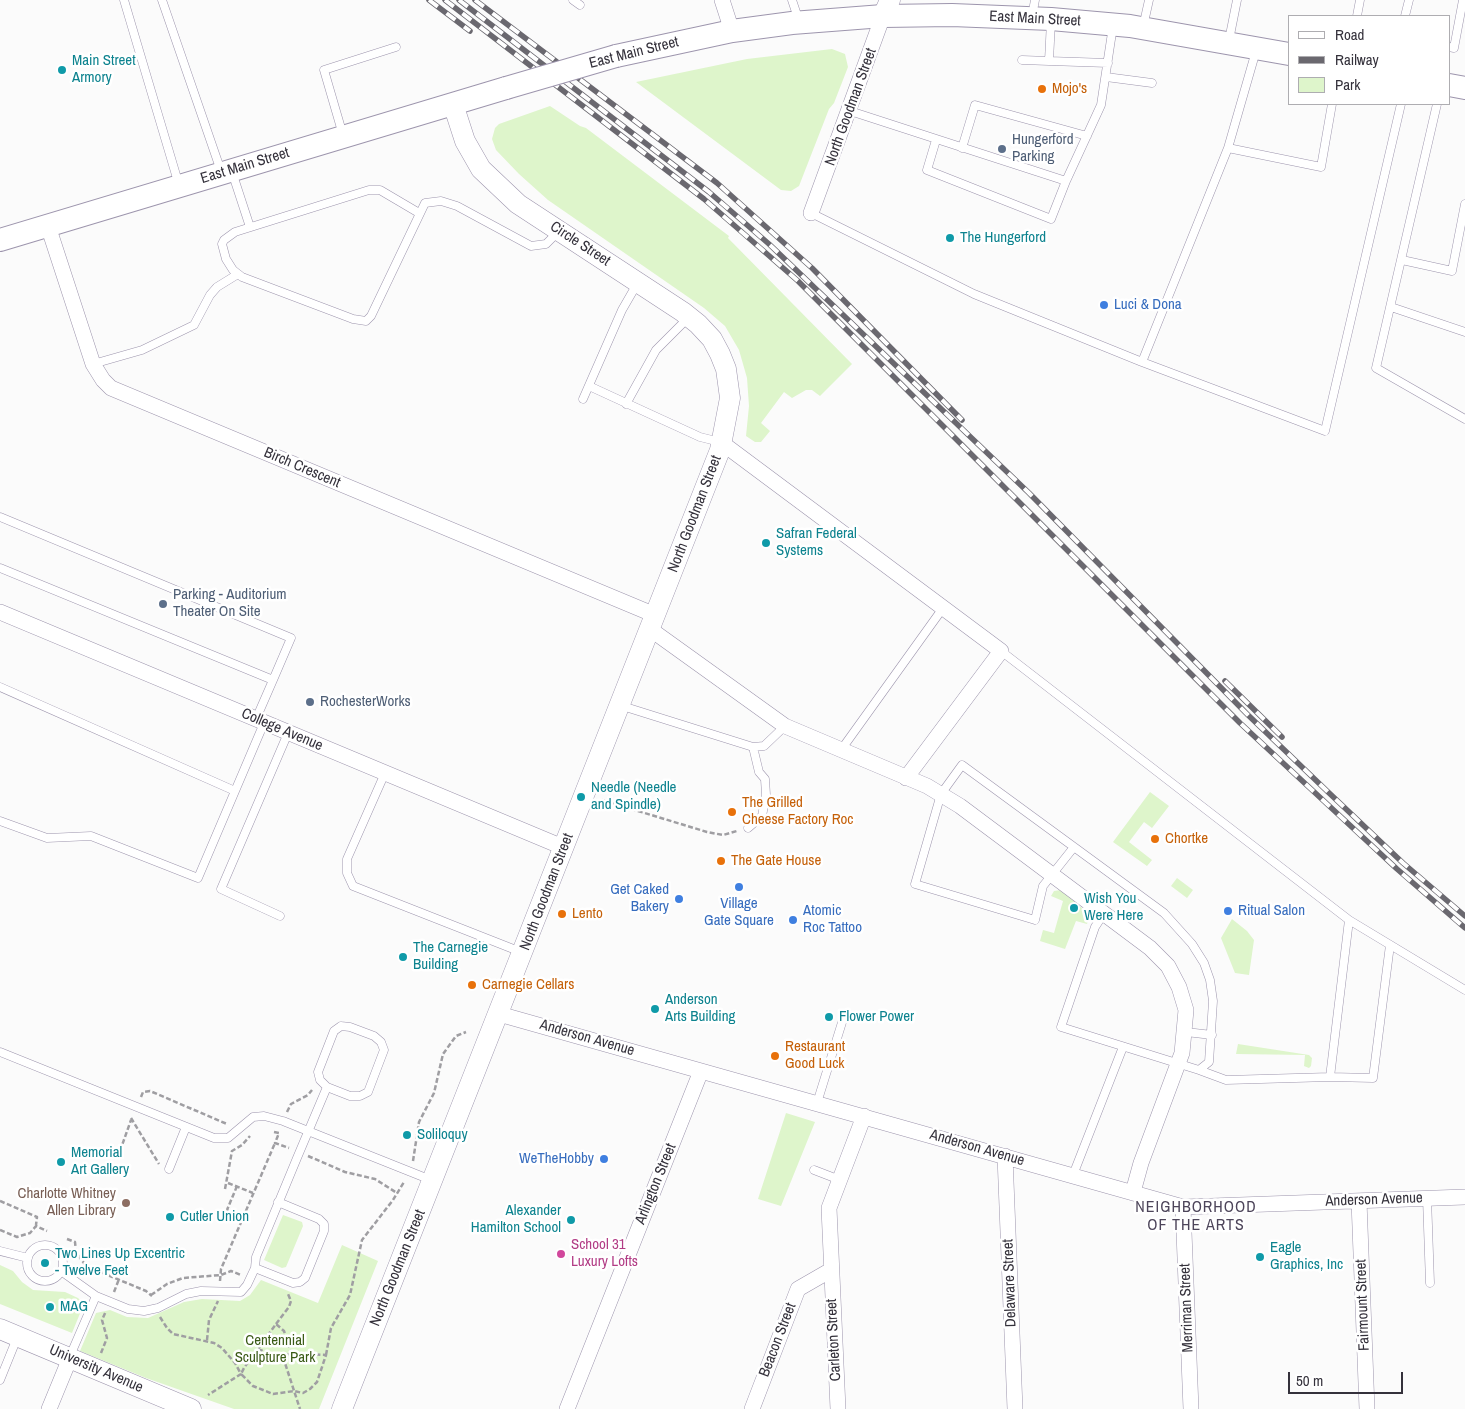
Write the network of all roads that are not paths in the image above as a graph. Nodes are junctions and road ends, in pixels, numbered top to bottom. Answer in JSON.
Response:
{"nodes":[{"id":1,"x":124,"y":0,"type":"edge"},
{"id":2,"x":162,"y":0,"type":"edge"},
{"id":3,"x":573,"y":0,"type":"edge"},
{"id":4,"x":722,"y":0,"type":"edge"},
{"id":5,"x":792,"y":0,"type":"edge"},
{"id":6,"x":1150,"y":0,"type":"edge"},
{"id":7,"x":1237,"y":0,"type":"edge"},
{"id":8,"x":1360,"y":0,"type":"edge"},
{"id":9,"x":1409,"y":0,"type":"edge"},
{"id":10,"x":1463,"y":0,"type":"edge"},
{"id":11,"x":580,"y":5,"type":"dead end"},
{"id":12,"x":886,"y":8,"type":"edge"},
{"id":13,"x":1039,"y":12,"type":"edge"},
{"id":14,"x":1357,"y":15,"type":"edge"},
{"id":15,"x":1405,"y":15,"type":"edge"},
{"id":16,"x":800,"y":23,"type":"junction"},
{"id":17,"x":1113,"y":24,"type":"junction"},
{"id":18,"x":1144,"y":28,"type":"junction"},
{"id":19,"x":732,"y":31,"type":"junction"},
{"id":20,"x":1228,"y":42,"type":"junction"},
{"id":21,"x":396,"y":47,"type":"dead end"},
{"id":22,"x":1450,"y":47,"type":"edge"},
{"id":23,"x":1257,"y":48,"type":"junction"},
{"id":24,"x":1288,"y":54,"type":"edge"},
{"id":25,"x":1022,"y":60,"type":"dead end"},
{"id":26,"x":1049,"y":61,"type":"junction"},
{"id":27,"x":1108,"y":63,"type":"junction"},
{"id":28,"x":1106,"y":76,"type":"junction"},
{"id":29,"x":1152,"y":83,"type":"dead end"},
{"id":30,"x":1450,"y":85,"type":"edge"},
{"id":31,"x":1465,"y":88,"type":"edge"},
{"id":32,"x":453,"y":104,"type":"junction"},
{"id":33,"x":1332,"y":105,"type":"edge"},
{"id":34,"x":1401,"y":105,"type":"edge"},
{"id":35,"x":1438,"y":105,"type":"edge"},
{"id":36,"x":850,"y":111,"type":"junction"},
{"id":37,"x":1087,"y":136,"type":"junction"},
{"id":38,"x":344,"y":137,"type":"junction"},
{"id":39,"x":936,"y":140,"type":"junction"},
{"id":40,"x":962,"y":148,"type":"junction"},
{"id":41,"x":1228,"y":148,"type":"junction"},
{"id":42,"x":227,"y":172,"type":"junction"},
{"id":43,"x":1066,"y":181,"type":"junction"},
{"id":44,"x":180,"y":186,"type":"junction"},
{"id":45,"x":1465,"y":204,"type":"edge"},
{"id":46,"x":419,"y":213,"type":"junction"},
{"id":47,"x":811,"y":213,"type":"joint"},
{"id":48,"x":48,"y":226,"type":"junction"},
{"id":49,"x":250,"y":227,"type":"junction"},
{"id":50,"x":559,"y":231,"type":"junction"},
{"id":51,"x":1,"y":237,"type":"edge"},
{"id":52,"x":1402,"y":260,"type":"junction"},
{"id":53,"x":238,"y":274,"type":"junction"},
{"id":54,"x":638,"y":282,"type":"junction"},
{"id":55,"x":1391,"y":307,"type":"junction"},
{"id":56,"x":689,"y":317,"type":"junction"},
{"id":57,"x":1465,"y":332,"type":"edge"},
{"id":58,"x":1142,"y":362,"type":"junction"},
{"id":59,"x":95,"y":369,"type":"junction"},
{"id":60,"x":726,"y":369,"type":"joint"},
{"id":61,"x":589,"y":386,"type":"junction"},
{"id":62,"x":583,"y":399,"type":"dead end"},
{"id":63,"x":626,"y":404,"type":"junction"},
{"id":64,"x":1465,"y":419,"type":"edge"},
{"id":65,"x":722,"y":443,"type":"junction"},
{"id":66,"x":0,"y":517,"type":"edge"},
{"id":67,"x":0,"y":568,"type":"edge"},
{"id":68,"x":944,"y":608,"type":"junction"},
{"id":69,"x":0,"y":612,"type":"edge"},
{"id":70,"x":652,"y":622,"type":"junction"},
{"id":71,"x":1001,"y":651,"type":"junction"},
{"id":72,"x":273,"y":680,"type":"junction"},
{"id":73,"x":0,"y":688,"type":"edge"},
{"id":74,"x":619,"y":705,"type":"junction"},
{"id":75,"x":260,"y":721,"type":"junction"},
{"id":76,"x":785,"y":726,"type":"junction"},
{"id":77,"x":288,"y":733,"type":"junction"},
{"id":78,"x":753,"y":747,"type":"junction"},
{"id":79,"x":841,"y":750,"type":"junction"},
{"id":80,"x":385,"y":773,"type":"junction"},
{"id":81,"x":906,"y":778,"type":"junction"},
{"id":82,"x":235,"y":791,"type":"junction"},
{"id":83,"x":941,"y":794,"type":"junction"},
{"id":84,"x":0,"y":821,"type":"edge"},
{"id":85,"x":748,"y":828,"type":"road end"},
{"id":86,"x":1074,"y":847,"type":"junction"},
{"id":87,"x":565,"y":848,"type":"junction"},
{"id":88,"x":1052,"y":874,"type":"junction"},
{"id":89,"x":1104,"y":913,"type":"junction"},
{"id":90,"x":280,"y":916,"type":"dead end"},
{"id":91,"x":1350,"y":920,"type":"junction"},
{"id":92,"x":1390,"y":945,"type":"junction"},
{"id":93,"x":523,"y":953,"type":"junction"},
{"id":94,"x":1465,"y":990,"type":"edge"},
{"id":95,"x":499,"y":1014,"type":"junction"},
{"id":96,"x":844,"y":1016,"type":"dead end"},
{"id":97,"x":1186,"y":1032,"type":"junction"},
{"id":98,"x":1212,"y":1035,"type":"junction"},
{"id":99,"x":1123,"y":1047,"type":"junction"},
{"id":100,"x":0,"y":1052,"type":"edge"},
{"id":101,"x":1178,"y":1064,"type":"junction"},
{"id":102,"x":1199,"y":1070,"type":"junction"},
{"id":103,"x":701,"y":1071,"type":"junction"},
{"id":104,"x":1330,"y":1077,"type":"junction"},
{"id":105,"x":327,"y":1087,"type":"junction"},
{"id":106,"x":817,"y":1103,"type":"junction"},
{"id":107,"x":864,"y":1116,"type":"junction"},
{"id":108,"x":186,"y":1127,"type":"junction"},
{"id":109,"x":308,"y":1131,"type":"junction"},
{"id":110,"x":1005,"y":1156,"type":"junction"},
{"id":111,"x":165,"y":1168,"type":"road end"},
{"id":112,"x":814,"y":1170,"type":"dead end"},
{"id":113,"x":1073,"y":1176,"type":"junction"},
{"id":114,"x":433,"y":1180,"type":"junction"},
{"id":115,"x":840,"y":1180,"type":"junction"},
{"id":116,"x":1132,"y":1192,"type":"junction"},
{"id":117,"x":1465,"y":1197,"type":"edge"},
{"id":118,"x":1427,"y":1198,"type":"junction"},
{"id":119,"x":1359,"y":1201,"type":"junction"},
{"id":120,"x":278,"y":1202,"type":"junction"},
{"id":121,"x":1183,"y":1207,"type":"junction"},
{"id":122,"x":0,"y":1251,"type":"edge"},
{"id":123,"x":28,"y":1258,"type":"junction"},
{"id":124,"x":255,"y":1268,"type":"junction"},
{"id":125,"x":831,"y":1270,"type":"junction"},
{"id":126,"x":61,"y":1271,"type":"junction"},
{"id":127,"x":1430,"y":1283,"type":"dead end"},
{"id":128,"x":96,"y":1296,"type":"junction"},
{"id":129,"x":9,"y":1333,"type":"edge"},
{"id":130,"x":70,"y":1358,"type":"junction"},
{"id":131,"x":0,"y":1380,"type":"edge"},
{"id":132,"x":182,"y":1407,"type":"edge"},
{"id":133,"x":49,"y":1409,"type":"edge"},
{"id":134,"x":342,"y":1409,"type":"edge"},
{"id":135,"x":566,"y":1409,"type":"edge"},
{"id":136,"x":752,"y":1409,"type":"edge"},
{"id":137,"x":838,"y":1409,"type":"edge"},
{"id":138,"x":1015,"y":1409,"type":"edge"},
{"id":139,"x":1191,"y":1409,"type":"edge"},
{"id":140,"x":1367,"y":1409,"type":"edge"}],
"edges":[{"from":1,"to":44,"type":"lane"},
{"from":2,"to":42,"type":"lane"},
{"from":3,"to":11,"type":"lane"},
{"from":4,"to":19,"type":"street"},
{"from":5,"to":16,"type":"lane"},
{"from":6,"to":18,"type":"lane"},
{"from":7,"to":20,"type":"lane"},
{"from":8,"to":14,"type":"lane"},
{"from":9,"to":15,"type":"lane"},
{"from":10,"to":22,"type":"lane"},
{"from":12,"to":13,"type":"main road","name":"East Main Street"},
{"from":12,"to":16,"type":"main road","name":"East Main Street"},
{"from":12,"to":36,"type":"street","name":"North Goodman Street"},
{"from":13,"to":17,"type":"main road","name":"East Main Street"},
{"from":13,"to":26,"type":"lane"},
{"from":16,"to":19,"type":"main road","name":"East Main Street"},
{"from":17,"to":18,"type":"main road","name":"East Main Street"},
{"from":17,"to":27,"type":"lane"},
{"from":18,"to":20,"type":"main road","name":"East Main Street"},
{"from":19,"to":32,"type":"main road","name":"East Main Street","bridge":true},
{"from":20,"to":23,"type":"main road","name":"East Main Street"},
{"from":21,"to":38,"type":"lane"},
{"from":23,"to":24,"type":"main road","name":"East Main Street"},
{"from":23,"to":41,"type":"lane"},
{"from":25,"to":26,"type":"lane"},
{"from":26,"to":27,"type":"lane"},
{"from":27,"to":28,"type":"lane"},
{"from":28,"to":29,"type":"lane"},
{"from":28,"to":37,"type":"lane"},
{"from":30,"to":31,"type":"main road"},
{"from":32,"to":38,"type":"main road","name":"East Main Street"},
{"from":32,"to":50,"type":"main road","name":"Circle Street"},
{"from":33,"to":41,"type":"lane"},
{"from":34,"to":58,"type":"lane"},
{"from":35,"to":52,"type":"lane"},
{"from":36,"to":39,"type":"lane"},
{"from":36,"to":47,"type":"street","name":"North Goodman Street"},
{"from":37,"to":40,"type":"lane"},
{"from":37,"to":43,"type":"lane"},
{"from":38,"to":42,"type":"main road","name":"East Main Street"},
{"from":39,"to":40,"type":"lane"},
{"from":39,"to":43,"type":"lane"},
{"from":40,"to":43,"type":"lane"},
{"from":41,"to":58,"type":"lane"},
{"from":42,"to":44,"type":"main road","name":"East Main Street"},
{"from":42,"to":49,"type":"lane"},
{"from":44,"to":48,"type":"main road","name":"East Main Street"},
{"from":45,"to":52,"type":"lane"},
{"from":46,"to":49,"type":"lane"},
{"from":46,"to":50,"type":"lane"},
{"from":46,"to":53,"type":"lane"},
{"from":47,"to":58,"type":"lane"},
{"from":48,"to":51,"type":"main road","name":"East Main Street"},
{"from":48,"to":59,"type":"street","name":"Birch Crescent"},
{"from":49,"to":53,"type":"lane"},
{"from":50,"to":54,"type":"main road","name":"Circle Street"},
{"from":52,"to":55,"type":"lane"},
{"from":53,"to":59,"type":"lane"},
{"from":54,"to":56,"type":"main road","name":"Circle Street"},
{"from":54,"to":61,"type":"lane"},
{"from":55,"to":57,"type":"lane"},
{"from":55,"to":64,"type":"lane"},
{"from":56,"to":60,"type":"main road","name":"Circle Street"},
{"from":56,"to":63,"type":"lane"},
{"from":59,"to":70,"type":"street","name":"Birch Crescent"},
{"from":60,"to":65,"type":"main road","name":"North Goodman Street"},
{"from":61,"to":62,"type":"lane"},
{"from":61,"to":63,"type":"lane"},
{"from":63,"to":65,"type":"lane"},
{"from":65,"to":68,"type":"street"},
{"from":65,"to":70,"type":"main road","name":"North Goodman Street"},
{"from":66,"to":72,"type":"lane"},
{"from":67,"to":72,"type":"lane"},
{"from":68,"to":71,"type":"street"},
{"from":68,"to":79,"type":"lane"},
{"from":69,"to":75,"type":"street","name":"College Avenue"},
{"from":70,"to":74,"type":"main road","name":"North Goodman Street"},
{"from":70,"to":76,"type":"street","name":"Birch Crescent"},
{"from":71,"to":81,"type":"street"},
{"from":71,"to":91,"type":"lane"},
{"from":72,"to":75,"type":"lane"},
{"from":73,"to":82,"type":"lane"},
{"from":74,"to":78,"type":"lane"},
{"from":74,"to":87,"type":"main road","name":"North Goodman Street"},
{"from":75,"to":77,"type":"street","name":"College Avenue"},
{"from":75,"to":82,"type":"lane"},
{"from":76,"to":78,"type":"lane"},
{"from":76,"to":79,"type":"street","name":"Birch Crescent"},
{"from":77,"to":80,"type":"street","name":"College Avenue"},
{"from":77,"to":90,"type":"lane"},
{"from":78,"to":85,"type":"lane"},
{"from":79,"to":81,"type":"street","name":"Birch Crescent"},
{"from":80,"to":87,"type":"street","name":"College Avenue"},
{"from":80,"to":93,"type":"lane"},
{"from":81,"to":83,"type":"street","name":"Birch Crescent"},
{"from":82,"to":84,"type":"lane"},
{"from":83,"to":86,"type":"lane"},
{"from":83,"to":88,"type":"street","name":"Birch Crescent"},
{"from":83,"to":88,"type":"lane"},
{"from":86,"to":88,"type":"lane"},
{"from":86,"to":98,"type":"lane"},
{"from":87,"to":93,"type":"main road","name":"North Goodman Street"},
{"from":88,"to":89,"type":"street","name":"Birch Crescent"},
{"from":89,"to":97,"type":"street","name":"Birch Crescent"},
{"from":89,"to":99,"type":"lane"},
{"from":91,"to":92,"type":"lane"},
{"from":91,"to":104,"type":"lane"},
{"from":92,"to":94,"type":"lane"},
{"from":92,"to":104,"type":"lane"},
{"from":93,"to":95,"type":"main road","name":"North Goodman Street"},
{"from":95,"to":103,"type":"street","name":"Anderson Avenue"},
{"from":95,"to":114,"type":"main road","name":"North Goodman Street"},
{"from":96,"to":106,"type":"lane"},
{"from":97,"to":98,"type":"lane"},
{"from":97,"to":101,"type":"street","name":"Birch Crescent"},
{"from":98,"to":102,"type":"lane"},
{"from":99,"to":101,"type":"lane"},
{"from":99,"to":113,"type":"lane"},
{"from":100,"to":108,"type":"lane"},
{"from":101,"to":102,"type":"lane"},
{"from":101,"to":116,"type":"street","name":"Birch Crescent"},
{"from":102,"to":104,"type":"lane"},
{"from":103,"to":106,"type":"street","name":"Anderson Avenue"},
{"from":103,"to":135,"type":"street","name":"Arlington Street"},
{"from":105,"to":105,"type":"lane"},
{"from":105,"to":109,"type":"lane"},
{"from":106,"to":107,"type":"street","name":"Anderson Avenue"},
{"from":107,"to":110,"type":"street","name":"Anderson Avenue"},
{"from":107,"to":115,"type":"street"},
{"from":108,"to":109,"type":"lane"},
{"from":108,"to":111,"type":"lane"},
{"from":109,"to":114,"type":"lane"},
{"from":109,"to":120,"type":"lane"},
{"from":110,"to":113,"type":"street","name":"Anderson Avenue"},
{"from":110,"to":138,"type":"street","name":"Delaware Street"},
{"from":112,"to":115,"type":"lane"},
{"from":113,"to":116,"type":"street","name":"Anderson Avenue"},
{"from":114,"to":134,"type":"main road","name":"North Goodman Street"},
{"from":115,"to":125,"type":"street"},
{"from":116,"to":121,"type":"street","name":"Anderson Avenue"},
{"from":117,"to":118,"type":"street","name":"Anderson Avenue"},
{"from":118,"to":119,"type":"street","name":"Anderson Avenue"},
{"from":118,"to":127,"type":"lane"},
{"from":119,"to":121,"type":"street","name":"Anderson Avenue"},
{"from":119,"to":140,"type":"street","name":"Fairmount Street"},
{"from":120,"to":124,"type":"lane"},
{"from":120,"to":124,"type":"lane"},
{"from":121,"to":139,"type":"street","name":"Merriman Street"},
{"from":122,"to":123,"type":"lane"},
{"from":123,"to":126,"type":"lane"},
{"from":123,"to":126,"type":"lane"},
{"from":124,"to":128,"type":"lane"},
{"from":125,"to":136,"type":"street","name":"Beacon Street"},
{"from":125,"to":137,"type":"street","name":"Carleton Street"},
{"from":126,"to":128,"type":"lane"},
{"from":128,"to":130,"type":"lane"},
{"from":129,"to":130,"type":"main road","name":"University Avenue"},
{"from":129,"to":131,"type":"lane"},
{"from":130,"to":132,"type":"main road","name":"University Avenue"},
{"from":130,"to":133,"type":"street"}]}
